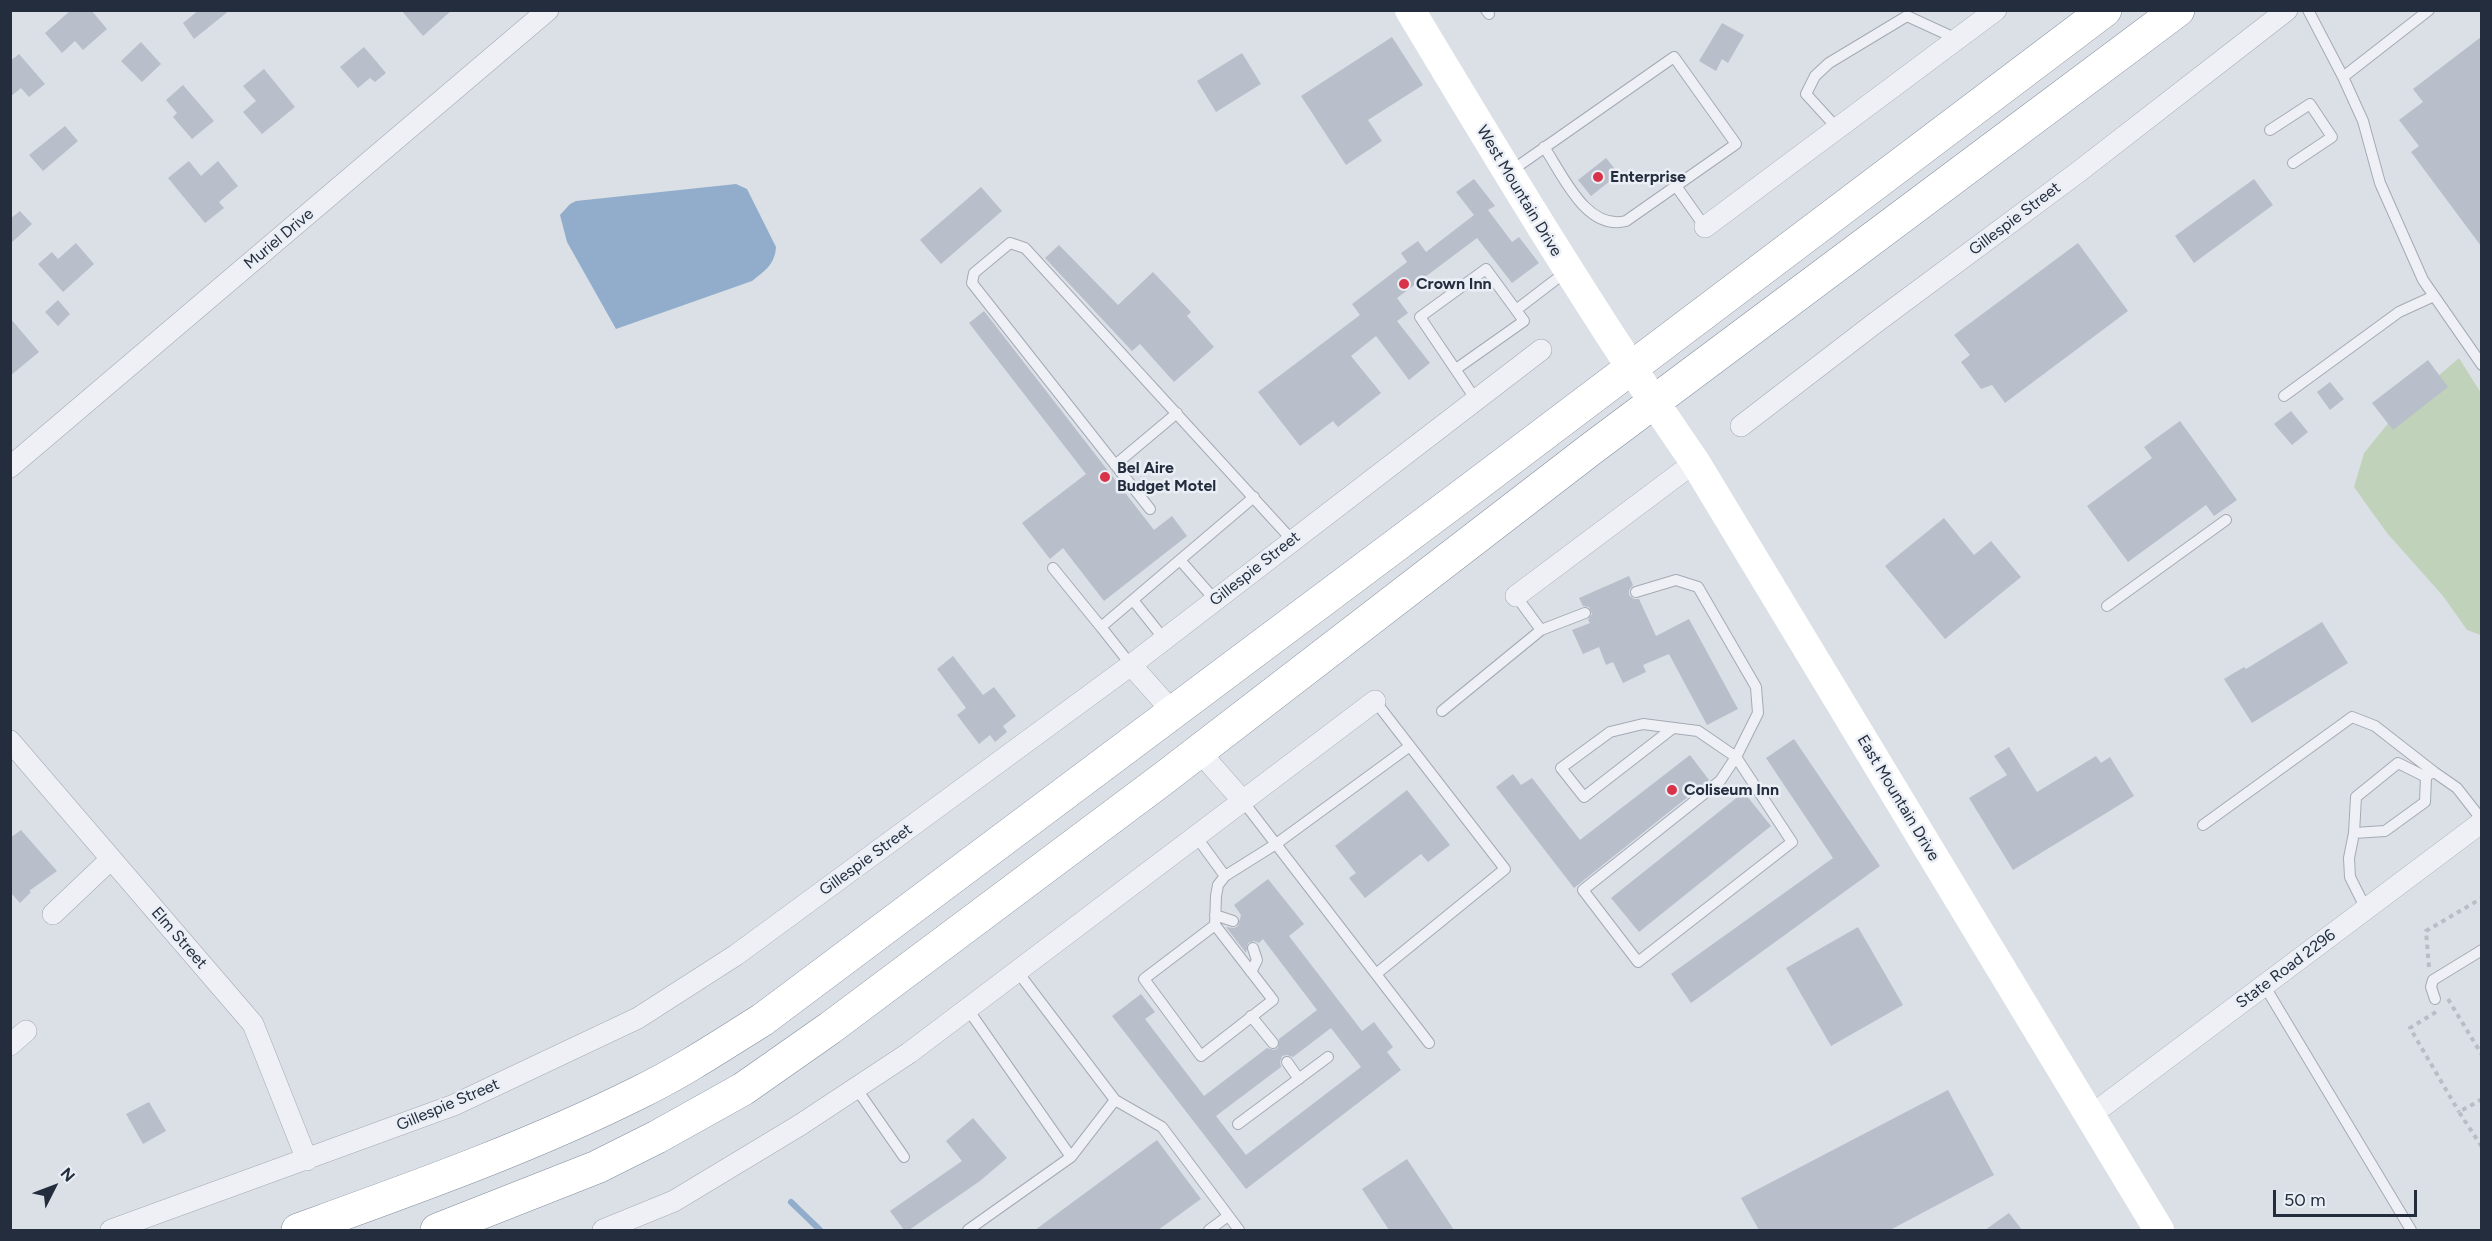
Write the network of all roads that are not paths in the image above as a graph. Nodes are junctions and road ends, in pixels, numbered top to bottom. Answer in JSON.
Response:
{"nodes":[{"id":1,"x":548,"y":10,"type":"edge"},
{"id":2,"x":1410,"y":10,"type":"edge"},
{"id":3,"x":1996,"y":10,"type":"edge"},
{"id":4,"x":2105,"y":10,"type":"edge"},
{"id":5,"x":2141,"y":10,"type":"edge"},
{"id":6,"x":2178,"y":10,"type":"edge"},
{"id":7,"x":2287,"y":10,"type":"edge"},
{"id":8,"x":2308,"y":10,"type":"edge"},
{"id":9,"x":2429,"y":10,"type":"edge"},
{"id":10,"x":1957,"y":40,"type":"junction"},
{"id":11,"x":2101,"y":69,"type":"junction"},
{"id":12,"x":2343,"y":77,"type":"junction"},
{"id":13,"x":1837,"y":128,"type":"junction"},
{"id":14,"x":2270,"y":130,"type":"dead end"},
{"id":15,"x":1544,"y":147,"type":"junction"},
{"id":16,"x":2293,"y":163,"type":"dead end"},
{"id":17,"x":1508,"y":173,"type":"junction"},
{"id":18,"x":1676,"y":186,"type":"junction"},
{"id":19,"x":1705,"y":226,"type":"joint"},
{"id":20,"x":1567,"y":271,"type":"junction"},
{"id":21,"x":2434,"y":296,"type":"junction"},
{"id":22,"x":1516,"y":310,"type":"junction"},
{"id":23,"x":1541,"y":350,"type":"dead end"},
{"id":24,"x":2481,"y":365,"type":"edge"},
{"id":25,"x":1456,"y":369,"type":"junction"},
{"id":26,"x":1631,"y":369,"type":"junction"},
{"id":27,"x":2284,"y":396,"type":"dead end"},
{"id":28,"x":1476,"y":400,"type":"junction"},
{"id":29,"x":1653,"y":402,"type":"junction"},
{"id":30,"x":1177,"y":413,"type":"junction"},
{"id":31,"x":1741,"y":426,"type":"dead end"},
{"id":32,"x":1695,"y":462,"type":"junction"},
{"id":33,"x":1115,"y":465,"type":"junction"},
{"id":34,"x":10,"y":467,"type":"edge"},
{"id":35,"x":1254,"y":497,"type":"junction"},
{"id":36,"x":1453,"y":503,"type":"junction"},
{"id":37,"x":1150,"y":510,"type":"dead end"},
{"id":38,"x":2226,"y":520,"type":"dead end"},
{"id":39,"x":1292,"y":540,"type":"junction"},
{"id":40,"x":1180,"y":560,"type":"junction"},
{"id":41,"x":1053,"y":568,"type":"dead end"},
{"id":42,"x":1636,"y":592,"type":"dead end"},
{"id":43,"x":1516,"y":596,"type":"joint"},
{"id":44,"x":1133,"y":600,"type":"junction"},
{"id":45,"x":1215,"y":600,"type":"junction"},
{"id":46,"x":2107,"y":606,"type":"dead end"},
{"id":47,"x":1586,"y":613,"type":"dead end"},
{"id":48,"x":1101,"y":627,"type":"junction"},
{"id":49,"x":1541,"y":630,"type":"junction"},
{"id":50,"x":1164,"y":639,"type":"junction"},
{"id":51,"x":1131,"y":664,"type":"junction"},
{"id":52,"x":1375,"y":701,"type":"joint"},
{"id":53,"x":1172,"y":711,"type":"junction"},
{"id":54,"x":1442,"y":711,"type":"dead end"},
{"id":55,"x":1673,"y":728,"type":"junction"},
{"id":56,"x":10,"y":741,"type":"edge"},
{"id":57,"x":1410,"y":746,"type":"junction"},
{"id":58,"x":1198,"y":750,"type":"junction"},
{"id":59,"x":1736,"y":757,"type":"junction"},
{"id":60,"x":2430,"y":774,"type":"junction"},
{"id":61,"x":1242,"y":800,"type":"junction"},
{"id":62,"x":2481,"y":821,"type":"edge"},
{"id":63,"x":2203,"y":825,"type":"dead end"},
{"id":64,"x":2354,"y":832,"type":"junction"},
{"id":65,"x":1195,"y":835,"type":"junction"},
{"id":66,"x":1276,"y":844,"type":"junction"},
{"id":67,"x":111,"y":859,"type":"junction"},
{"id":68,"x":1225,"y":876,"type":"junction"},
{"id":69,"x":2366,"y":909,"type":"junction"},
{"id":70,"x":53,"y":914,"type":"dead end"},
{"id":71,"x":1215,"y":920,"type":"junction"},
{"id":72,"x":1233,"y":921,"type":"dead end"},
{"id":73,"x":1253,"y":948,"type":"dead end"},
{"id":74,"x":2481,"y":950,"type":"edge"},
{"id":75,"x":1017,"y":971,"type":"junction"},
{"id":76,"x":1251,"y":972,"type":"junction"},
{"id":77,"x":1376,"y":974,"type":"junction"},
{"id":78,"x":2264,"y":986,"type":"junction"},
{"id":79,"x":2435,"y":999,"type":"dead end"},
{"id":80,"x":967,"y":1008,"type":"junction"},
{"id":81,"x":1251,"y":1016,"type":"junction"},
{"id":82,"x":1273,"y":1043,"type":"dead end"},
{"id":83,"x":1429,"y":1043,"type":"dead end"},
{"id":84,"x":1328,"y":1057,"type":"dead end"},
{"id":85,"x":1287,"y":1062,"type":"dead end"},
{"id":86,"x":1299,"y":1079,"type":"junction"},
{"id":87,"x":856,"y":1088,"type":"junction"},
{"id":88,"x":1115,"y":1100,"type":"junction"},
{"id":89,"x":2090,"y":1116,"type":"junction"},
{"id":90,"x":1238,"y":1124,"type":"dead end"},
{"id":91,"x":904,"y":1157,"type":"dead end"},
{"id":92,"x":1071,"y":1157,"type":"junction"},
{"id":93,"x":307,"y":1160,"type":"junction"},
{"id":94,"x":1228,"y":1216,"type":"junction"},
{"id":95,"x":111,"y":1230,"type":"edge"},
{"id":96,"x":298,"y":1230,"type":"edge"},
{"id":97,"x":437,"y":1230,"type":"edge"},
{"id":98,"x":603,"y":1230,"type":"edge"},
{"id":99,"x":968,"y":1230,"type":"edge"},
{"id":100,"x":1209,"y":1230,"type":"edge"},
{"id":101,"x":1239,"y":1230,"type":"edge"},
{"id":102,"x":2159,"y":1230,"type":"edge"},
{"id":103,"x":2411,"y":1230,"type":"edge"}],
"edges":[{"from":1,"to":34,"type":"street","name":"Muriel Drive"},
{"from":2,"to":17,"type":"street","name":"West Mountain Drive"},
{"from":3,"to":10,"type":"street"},
{"from":4,"to":26,"type":"highway"},
{"from":5,"to":11,"type":"highway"},
{"from":6,"to":11,"type":"highway"},
{"from":7,"to":31,"type":"street","name":"Gillespie Street"},
{"from":8,"to":12,"type":"lane"},
{"from":9,"to":12,"type":"lane"},
{"from":10,"to":13,"type":"street"},
{"from":10,"to":13,"type":"lane"},
{"from":11,"to":29,"type":"highway"},
{"from":12,"to":21,"type":"lane"},
{"from":13,"to":19,"type":"street"},
{"from":14,"to":16,"type":"lane"},
{"from":15,"to":17,"type":"lane"},
{"from":15,"to":18,"type":"lane"},
{"from":15,"to":18,"type":"lane"},
{"from":17,"to":20,"type":"street","name":"West Mountain Drive"},
{"from":18,"to":19,"type":"lane"},
{"from":20,"to":22,"type":"lane"},
{"from":20,"to":26,"type":"street","name":"West Mountain Drive"},
{"from":21,"to":24,"type":"lane"},
{"from":21,"to":27,"type":"lane"},
{"from":22,"to":25,"type":"lane"},
{"from":22,"to":25,"type":"lane"},
{"from":23,"to":28,"type":"street","name":"Gillespie Street"},
{"from":25,"to":28,"type":"lane"},
{"from":26,"to":29,"type":"street","name":"East Mountain Drive"},
{"from":26,"to":36,"type":"highway"},
{"from":28,"to":39,"type":"street","name":"Gillespie Street"},
{"from":29,"to":32,"type":"street","name":"East Mountain Drive"},
{"from":29,"to":58,"type":"highway"},
{"from":30,"to":33,"type":"lane"},
{"from":30,"to":33,"type":"lane"},
{"from":30,"to":35,"type":"lane"},
{"from":32,"to":43,"type":"street"},
{"from":32,"to":89,"type":"street","name":"East Mountain Drive"},
{"from":33,"to":37,"type":"lane"},
{"from":35,"to":39,"type":"lane"},
{"from":35,"to":40,"type":"lane"},
{"from":36,"to":53,"type":"highway"},
{"from":36,"to":58,"type":"highway"},
{"from":38,"to":46,"type":"lane"},
{"from":39,"to":45,"type":"street","name":"Gillespie Street"},
{"from":40,"to":44,"type":"lane"},
{"from":40,"to":45,"type":"lane"},
{"from":41,"to":48,"type":"lane"},
{"from":42,"to":59,"type":"lane"},
{"from":43,"to":49,"type":"lane"},
{"from":44,"to":48,"type":"lane"},
{"from":44,"to":50,"type":"lane"},
{"from":45,"to":50,"type":"street","name":"Gillespie Street"},
{"from":47,"to":49,"type":"lane"},
{"from":48,"to":51,"type":"lane"},
{"from":49,"to":54,"type":"lane"},
{"from":50,"to":51,"type":"street","name":"Gillespie Street"},
{"from":51,"to":53,"type":"street"},
{"from":51,"to":93,"type":"street","name":"Gillespie Street"},
{"from":52,"to":57,"type":"lane"},
{"from":52,"to":61,"type":"street"},
{"from":53,"to":96,"type":"highway"},
{"from":55,"to":55,"type":"lane"},
{"from":55,"to":59,"type":"lane"},
{"from":56,"to":67,"type":"street","name":"Elm Street"},
{"from":57,"to":66,"type":"lane"},
{"from":57,"to":77,"type":"lane"},
{"from":58,"to":61,"type":"street"},
{"from":58,"to":97,"type":"highway"},
{"from":59,"to":59,"type":"lane"},
{"from":60,"to":62,"type":"lane"},
{"from":60,"to":63,"type":"lane"},
{"from":60,"to":64,"type":"lane"},
{"from":60,"to":64,"type":"lane"},
{"from":61,"to":65,"type":"street"},
{"from":61,"to":66,"type":"lane"},
{"from":62,"to":69,"type":"street","name":"State Road 2296"},
{"from":64,"to":69,"type":"lane"},
{"from":65,"to":68,"type":"lane"},
{"from":65,"to":75,"type":"street"},
{"from":66,"to":68,"type":"lane"},
{"from":66,"to":77,"type":"lane"},
{"from":67,"to":70,"type":"street"},
{"from":67,"to":93,"type":"street","name":"Elm Street"},
{"from":68,"to":71,"type":"lane"},
{"from":69,"to":78,"type":"street","name":"State Road 2296"},
{"from":71,"to":72,"type":"lane"},
{"from":71,"to":76,"type":"lane"},
{"from":71,"to":81,"type":"lane"},
{"from":73,"to":76,"type":"lane"},
{"from":74,"to":79,"type":"lane"},
{"from":75,"to":80,"type":"street"},
{"from":75,"to":88,"type":"lane"},
{"from":76,"to":81,"type":"lane"},
{"from":77,"to":83,"type":"lane"},
{"from":78,"to":89,"type":"street","name":"State Road 2296"},
{"from":78,"to":103,"type":"lane"},
{"from":80,"to":87,"type":"street"},
{"from":80,"to":92,"type":"lane"},
{"from":81,"to":82,"type":"lane"},
{"from":84,"to":86,"type":"lane"},
{"from":85,"to":86,"type":"lane"},
{"from":86,"to":90,"type":"lane"},
{"from":87,"to":91,"type":"lane"},
{"from":87,"to":98,"type":"street"},
{"from":88,"to":92,"type":"lane"},
{"from":88,"to":94,"type":"lane"},
{"from":89,"to":102,"type":"street","name":"East Mountain Drive"},
{"from":92,"to":99,"type":"lane"},
{"from":93,"to":95,"type":"street","name":"Gillespie Street"},
{"from":94,"to":100,"type":"lane"},
{"from":94,"to":101,"type":"lane"}]}
